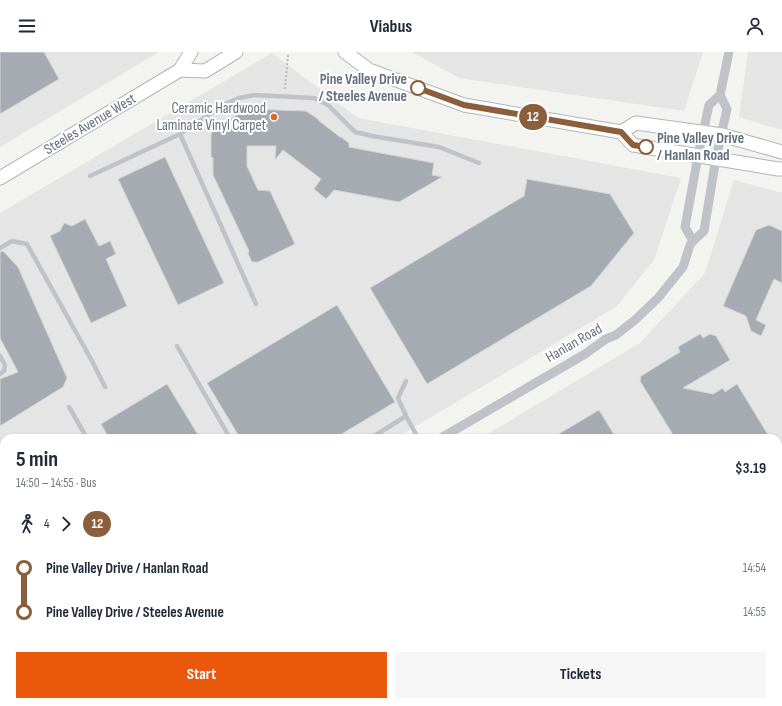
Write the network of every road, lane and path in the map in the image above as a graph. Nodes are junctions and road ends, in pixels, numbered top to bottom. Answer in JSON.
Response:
{"nodes":[{"id":1,"x":191,"y":52,"type":"edge"},
{"id":2,"x":236,"y":52,"type":"edge"},
{"id":3,"x":345,"y":52,"type":"edge"},
{"id":4,"x":355,"y":52,"type":"edge"},
{"id":5,"x":729,"y":52,"type":"edge"},
{"id":6,"x":288,"y":55,"type":"dead end"},
{"id":7,"x":364,"y":67,"type":"junction"},
{"id":8,"x":180,"y":70,"type":"junction"},
{"id":9,"x":720,"y":95,"type":"junction"},
{"id":10,"x":284,"y":96,"type":"junction"},
{"id":11,"x":621,"y":132,"type":"junction"},
{"id":12,"x":703,"y":133,"type":"junction"},
{"id":13,"x":180,"y":134,"type":"junction"},
{"id":14,"x":722,"y":136,"type":"junction"},
{"id":15,"x":782,"y":152,"type":"edge"},
{"id":16,"x":698,"y":156,"type":"junction"},
{"id":17,"x":716,"y":158,"type":"junction"},
{"id":18,"x":479,"y":163,"type":"dead end"},
{"id":19,"x":782,"y":168,"type":"edge"},
{"id":20,"x":90,"y":176,"type":"dead end"},
{"id":21,"x":0,"y":178,"type":"edge"},
{"id":22,"x":693,"y":241,"type":"junction"},
{"id":23,"x":0,"y":248,"type":"edge"},
{"id":24,"x":256,"y":304,"type":"dead end"},
{"id":25,"x":177,"y":346,"type":"dead end"},
{"id":26,"x":0,"y":356,"type":"edge"},
{"id":27,"x":0,"y":374,"type":"edge"},
{"id":28,"x":406,"y":381,"type":"dead end"},
{"id":29,"x":104,"y":387,"type":"dead end"},
{"id":30,"x":69,"y":407,"type":"dead end"},
{"id":31,"x":406,"y":416,"type":"junction"},
{"id":32,"x":85,"y":434,"type":"edge"},
{"id":33,"x":228,"y":434,"type":"edge"},
{"id":34,"x":377,"y":434,"type":"edge"},
{"id":35,"x":416,"y":434,"type":"edge"},
{"id":36,"x":447,"y":434,"type":"edge"}],
"edges":[{"from":1,"to":8,"type":"main road","name":"Steeles Avenue West"},
{"from":2,"to":8,"type":"main road"},
{"from":3,"to":7,"type":"main road"},
{"from":4,"to":7,"type":"main road"},
{"from":5,"to":9,"type":"street"},
{"from":6,"to":10,"type":"path"},
{"from":7,"to":11,"type":"main road"},
{"from":8,"to":21,"type":"main road","name":"Steeles Avenue West"},
{"from":9,"to":12,"type":"street"},
{"from":9,"to":14,"type":"street","name":"Hanlan Road"},
{"from":10,"to":13,"type":"lane"},
{"from":10,"to":18,"type":"lane"},
{"from":11,"to":12,"type":"main road"},
{"from":11,"to":16,"type":"main road"},
{"from":12,"to":14,"type":"main road"},
{"from":12,"to":16,"type":"street"},
{"from":13,"to":20,"type":"lane"},
{"from":13,"to":24,"type":"lane"},
{"from":14,"to":15,"type":"main road"},
{"from":14,"to":17,"type":"street","name":"Hanlan Road"},
{"from":16,"to":17,"type":"main road"},
{"from":16,"to":22,"type":"street"},
{"from":17,"to":19,"type":"main road"},
{"from":17,"to":22,"type":"street","name":"Hanlan Road"},
{"from":22,"to":36,"type":"street","name":"Hanlan Road"},
{"from":23,"to":29,"type":"lane"},
{"from":25,"to":33,"type":"lane"},
{"from":26,"to":27,"type":"lane"},
{"from":28,"to":31,"type":"lane"},
{"from":30,"to":32,"type":"lane"},
{"from":31,"to":34,"type":"lane"},
{"from":31,"to":35,"type":"lane"}]}
